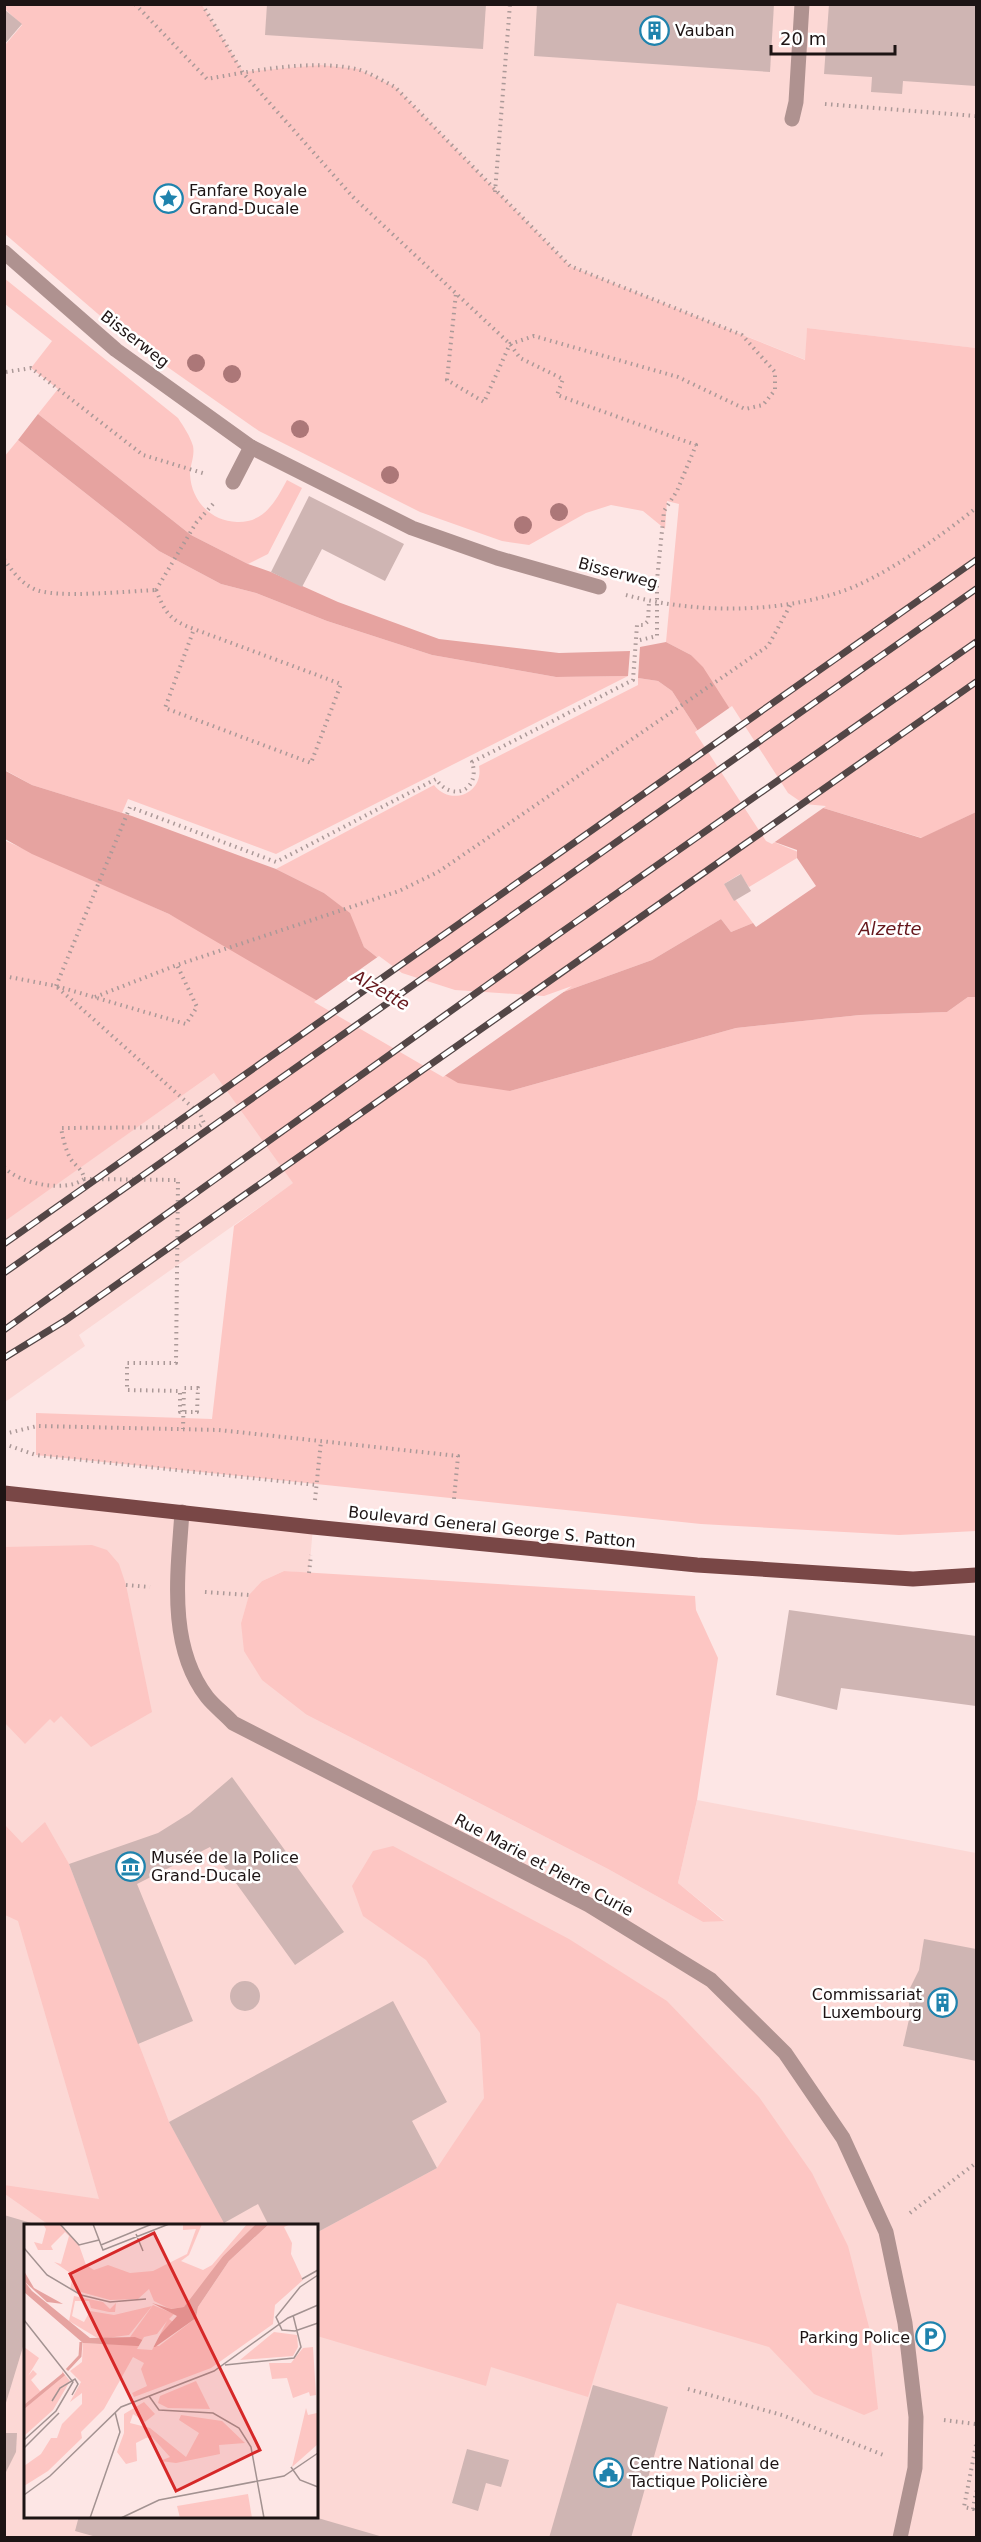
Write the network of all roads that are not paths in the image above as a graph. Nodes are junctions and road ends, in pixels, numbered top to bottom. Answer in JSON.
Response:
{"nodes":[{"id":1,"x":802,"y":4,"type":"edge"},
{"id":2,"x":792,"y":119,"type":"dead end"},
{"id":3,"x":4,"y":252,"type":"edge"},
{"id":4,"x":250,"y":447,"type":"junction"},
{"id":5,"x":233,"y":482,"type":"road end"},
{"id":6,"x":599,"y":587,"type":"road end"},
{"id":7,"x":4,"y":1493,"type":"edge"},
{"id":8,"x":182,"y":1512,"type":"junction"},
{"id":9,"x":976,"y":1575,"type":"edge"},
{"id":10,"x":900,"y":2538,"type":"edge"}],
"edges":[{"from":1,"to":2,"type":"street"},
{"from":3,"to":4,"type":"street","name":"Bisserweg"},
{"from":4,"to":5,"type":"street"},
{"from":4,"to":6,"type":"street","name":"Bisserweg"},
{"from":7,"to":8,"type":"main road","name":"Boulevard General George S. Patton"},
{"from":8,"to":9,"type":"main road","name":"Boulevard General George S. Patton"},
{"from":8,"to":10,"type":"street","name":"Rue Marie et Pierre Curie"}]}
